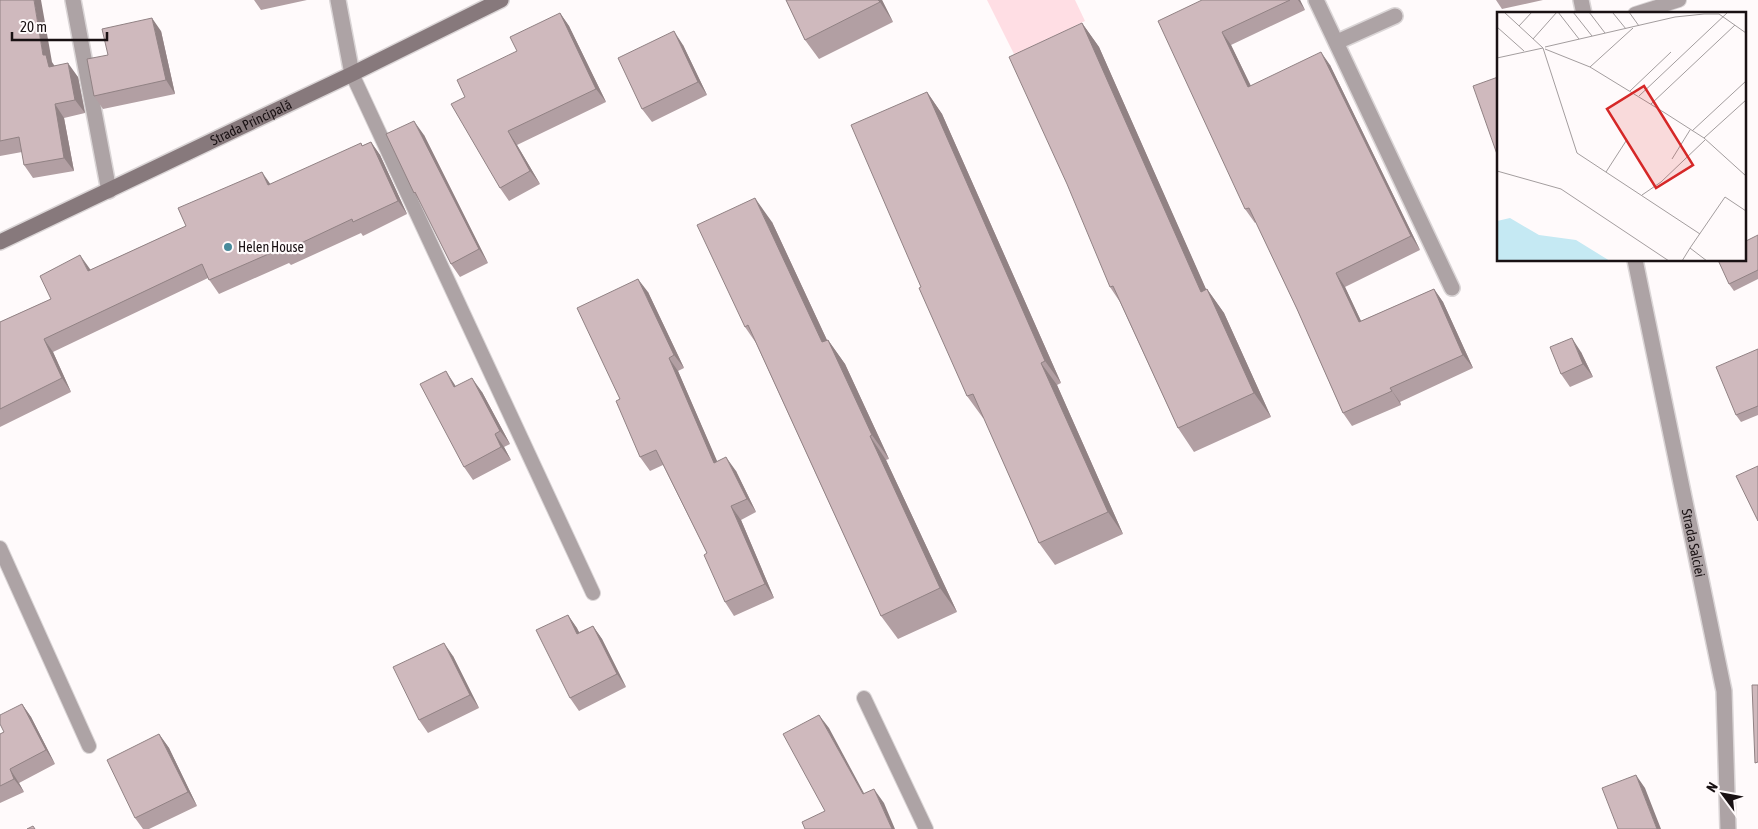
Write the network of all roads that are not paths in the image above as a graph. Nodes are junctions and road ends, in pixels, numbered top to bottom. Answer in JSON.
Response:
{"nodes":[{"id":1,"x":73,"y":0,"type":"edge"},
{"id":2,"x":338,"y":0,"type":"edge"},
{"id":3,"x":501,"y":0,"type":"edge"},
{"id":4,"x":1316,"y":0,"type":"edge"},
{"id":5,"x":1679,"y":0,"type":"edge"},
{"id":6,"x":1641,"y":12,"type":"edge"},
{"id":7,"x":1395,"y":16,"type":"dead end"},
{"id":8,"x":1337,"y":42,"type":"junction"},
{"id":9,"x":352,"y":74,"type":"junction"},
{"id":10,"x":109,"y":191,"type":"junction"},
{"id":11,"x":0,"y":242,"type":"edge"},
{"id":12,"x":1635,"y":261,"type":"edge"},
{"id":13,"x":1452,"y":288,"type":"dead end"},
{"id":14,"x":0,"y":548,"type":"edge"},
{"id":15,"x":593,"y":593,"type":"dead end"},
{"id":16,"x":864,"y":698,"type":"dead end"},
{"id":17,"x":89,"y":746,"type":"dead end"},
{"id":18,"x":926,"y":829,"type":"edge"},
{"id":19,"x":1728,"y":829,"type":"edge"}],
"edges":[{"from":1,"to":10,"type":"street"},
{"from":2,"to":9,"type":"street"},
{"from":3,"to":9,"type":"street","name":"Strada Principală"},
{"from":4,"to":8,"type":"street"},
{"from":5,"to":6,"type":"lane"},
{"from":7,"to":8,"type":"street"},
{"from":8,"to":13,"type":"street"},
{"from":9,"to":10,"type":"street","name":"Strada Principală"},
{"from":9,"to":15,"type":"lane"},
{"from":10,"to":11,"type":"street","name":"Strada Principală"},
{"from":12,"to":19,"type":"street","name":"Strada Salciei"},
{"from":14,"to":17,"type":"lane"},
{"from":16,"to":18,"type":"lane"}]}
